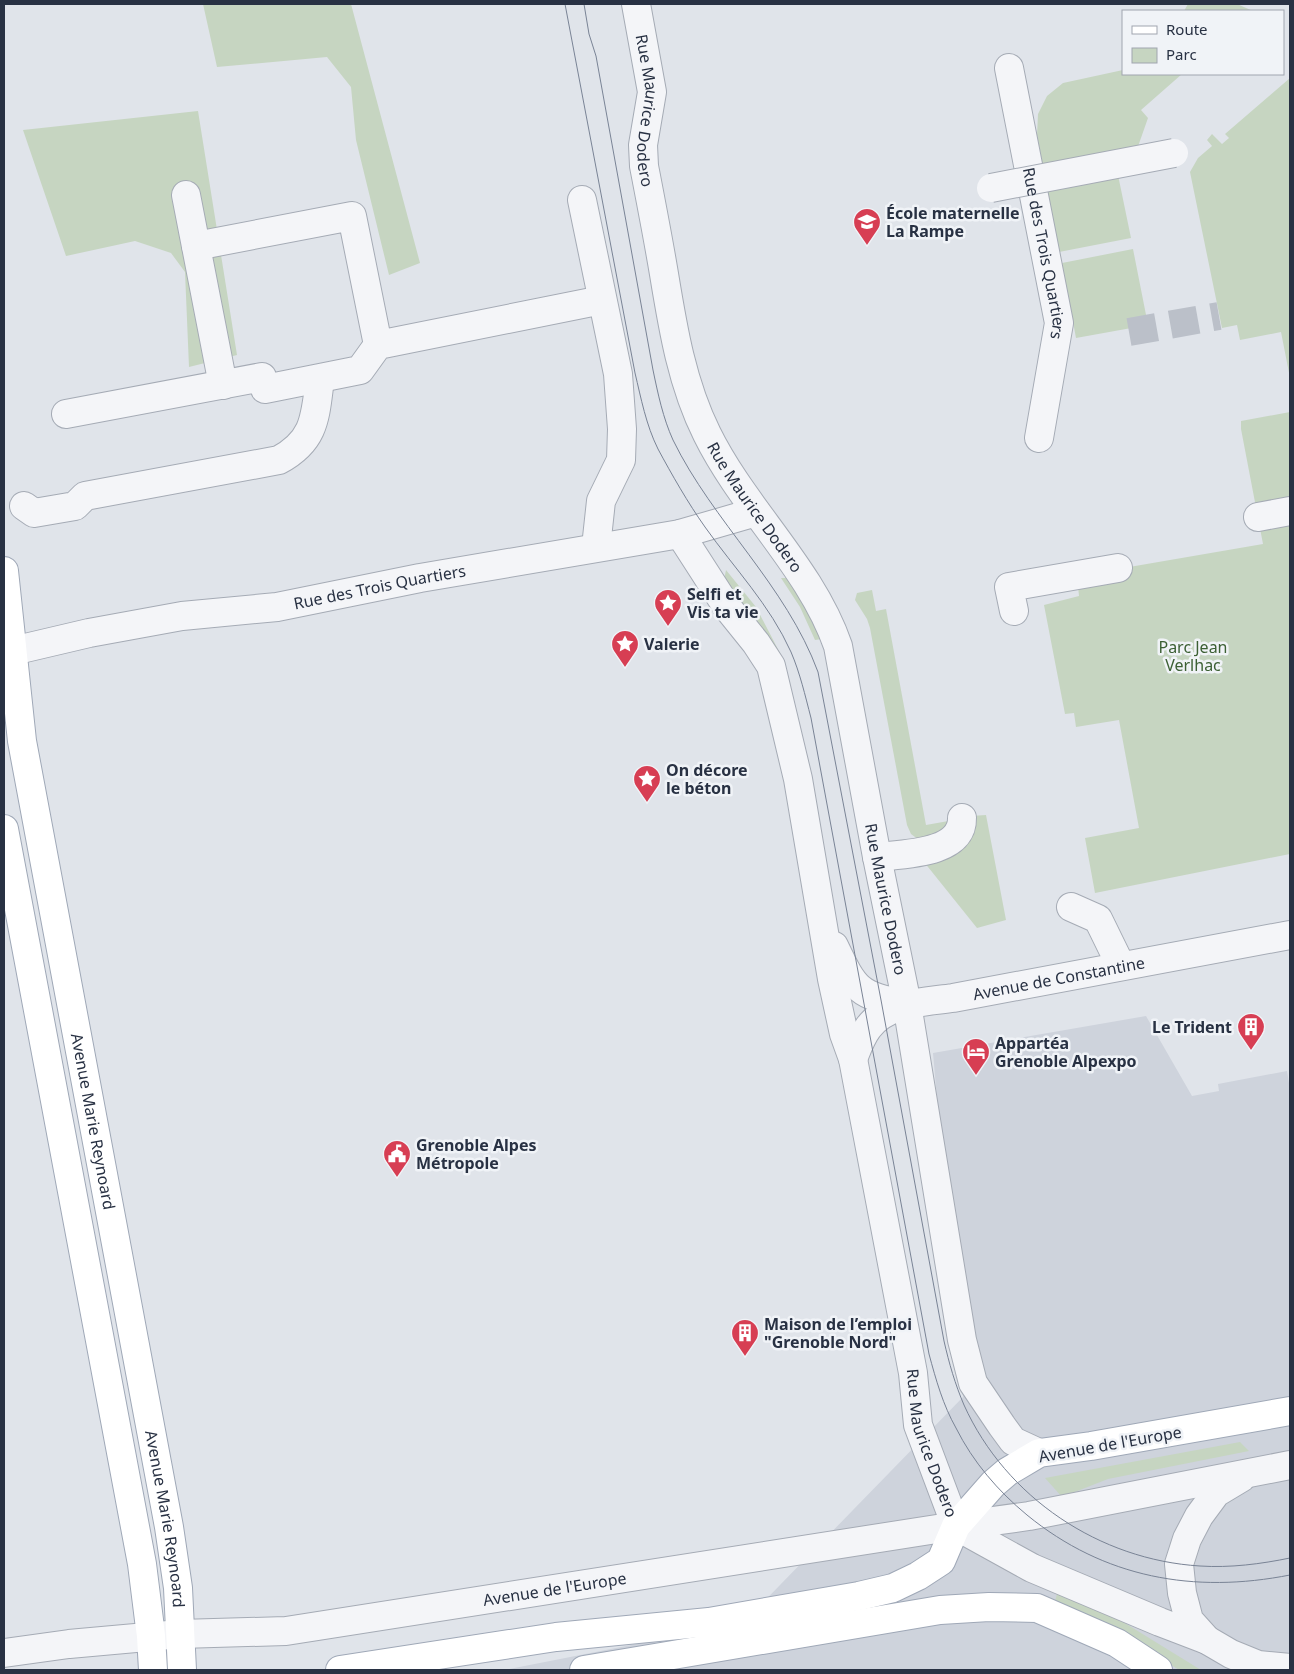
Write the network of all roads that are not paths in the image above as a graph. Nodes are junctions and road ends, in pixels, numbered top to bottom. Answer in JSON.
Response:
{"nodes":[{"id":1,"x":636,"y":4,"type":"edge"},
{"id":2,"x":1009,"y":68,"type":"dead end"},
{"id":3,"x":1174,"y":153,"type":"dead end"},
{"id":4,"x":991,"y":188,"type":"dead end"},
{"id":5,"x":186,"y":195,"type":"dead end"},
{"id":6,"x":582,"y":200,"type":"dead end"},
{"id":7,"x":196,"y":246,"type":"junction"},
{"id":8,"x":602,"y":300,"type":"junction"},
{"id":9,"x":378,"y":345,"type":"junction"},
{"id":10,"x":320,"y":379,"type":"junction"},
{"id":11,"x":222,"y":385,"type":"junction"},
{"id":12,"x":66,"y":414,"type":"dead end"},
{"id":13,"x":1039,"y":438,"type":"dead end"},
{"id":14,"x":14,"y":508,"type":"edge"},
{"id":15,"x":1290,"y":511,"type":"edge"},
{"id":16,"x":756,"y":512,"type":"junction"},
{"id":17,"x":1258,"y":517,"type":"dead end"},
{"id":18,"x":680,"y":534,"type":"junction"},
{"id":19,"x":596,"y":547,"type":"junction"},
{"id":20,"x":1118,"y":568,"type":"dead end"},
{"id":21,"x":4,"y":571,"type":"edge"},
{"id":22,"x":1014,"y":610,"type":"dead end"},
{"id":23,"x":9,"y":651,"type":"edge"},
{"id":24,"x":962,"y":818,"type":"dead end"},
{"id":25,"x":4,"y":829,"type":"edge"},
{"id":26,"x":877,"y":857,"type":"junction"},
{"id":27,"x":1071,"y":907,"type":"dead end"},
{"id":28,"x":821,"y":918,"type":"junction"},
{"id":29,"x":1290,"y":935,"type":"edge"},
{"id":30,"x":1121,"y":966,"type":"junction"},
{"id":31,"x":907,"y":1004,"type":"junction"},
{"id":32,"x":853,"y":1059,"type":"junction"},
{"id":33,"x":1290,"y":1411,"type":"edge"},
{"id":34,"x":1039,"y":1454,"type":"junction"},
{"id":35,"x":1290,"y":1465,"type":"edge"},
{"id":36,"x":1257,"y":1471,"type":"junction"},
{"id":37,"x":956,"y":1526,"type":"junction"},
{"id":38,"x":180,"y":1634,"type":"junction"},
{"id":39,"x":151,"y":1636,"type":"junction"},
{"id":40,"x":1207,"y":1640,"type":"junction"},
{"id":41,"x":4,"y":1653,"type":"edge"},
{"id":42,"x":1290,"y":1668,"type":"edge"},
{"id":43,"x":153,"y":1670,"type":"edge"},
{"id":44,"x":182,"y":1670,"type":"edge"},
{"id":45,"x":340,"y":1670,"type":"edge"},
{"id":46,"x":584,"y":1670,"type":"edge"},
{"id":47,"x":1158,"y":1670,"type":"edge"}],
"edges":[{"from":1,"to":16,"type":"street","name":"Rue Maurice Dodero"},
{"from":2,"to":13,"type":"street","name":"Rue des Trois Quartiers"},
{"from":3,"to":4,"type":"street","bridge":true},
{"from":5,"to":7,"type":"street"},
{"from":6,"to":8,"type":"street"},
{"from":7,"to":9,"type":"street"},
{"from":7,"to":11,"type":"street"},
{"from":8,"to":9,"type":"street"},
{"from":8,"to":19,"type":"street"},
{"from":9,"to":10,"type":"street"},
{"from":10,"to":11,"type":"street"},
{"from":10,"to":14,"type":"street"},
{"from":11,"to":12,"type":"street"},
{"from":15,"to":17,"type":"street"},
{"from":16,"to":18,"type":"street","name":"Rue des Trois Quartiers"},
{"from":16,"to":26,"type":"street","name":"Rue Maurice Dodero"},
{"from":18,"to":19,"type":"street","name":"Rue des Trois Quartiers"},
{"from":18,"to":28,"type":"street","name":"Rue Maurice Dodero"},
{"from":19,"to":23,"type":"street","name":"Rue des Trois Quartiers"},
{"from":20,"to":22,"type":"street"},
{"from":21,"to":23,"type":"main road","name":"Avenue Marie Reynoard"},
{"from":23,"to":38,"type":"main road","name":"Avenue Marie Reynoard"},
{"from":24,"to":26,"type":"street"},
{"from":25,"to":39,"type":"main road","name":"Avenue Marie Reynoard"},
{"from":26,"to":31,"type":"street","name":"Rue Maurice Dodero"},
{"from":27,"to":30,"type":"street"},
{"from":28,"to":31,"type":"street","name":"Rue Maurice Dodero"},
{"from":28,"to":32,"type":"street","name":"Rue Maurice Dodero"},
{"from":29,"to":30,"type":"street","name":"Avenue de Constantine"},
{"from":30,"to":31,"type":"street","name":"Avenue de Constantine"},
{"from":31,"to":32,"type":"street","name":"Avenue de Constantine"},
{"from":31,"to":34,"type":"street","name":"Rue Maurice Dodero"},
{"from":32,"to":37,"type":"street","name":"Rue Maurice Dodero"},
{"from":33,"to":34,"type":"main road","name":"Avenue de l'Europe"},
{"from":34,"to":37,"type":"main road","name":"Avenue de l'Europe"},
{"from":35,"to":36,"type":"street"},
{"from":36,"to":37,"type":"street"},
{"from":36,"to":40,"type":"street"},
{"from":37,"to":38,"type":"street","name":"Avenue de l'Europe"},
{"from":37,"to":40,"type":"street"},
{"from":37,"to":45,"type":"main road","name":"Avenue de l'Europe"},
{"from":38,"to":39,"type":"street","name":"Avenue de l'Europe"},
{"from":38,"to":44,"type":"main road","name":"Avenue Marie Reynoard"},
{"from":39,"to":41,"type":"street","name":"Avenue de l'Europe"},
{"from":39,"to":43,"type":"main road","name":"Avenue Marie Reynoard"},
{"from":40,"to":42,"type":"street"},
{"from":46,"to":47,"type":"main road"}]}
